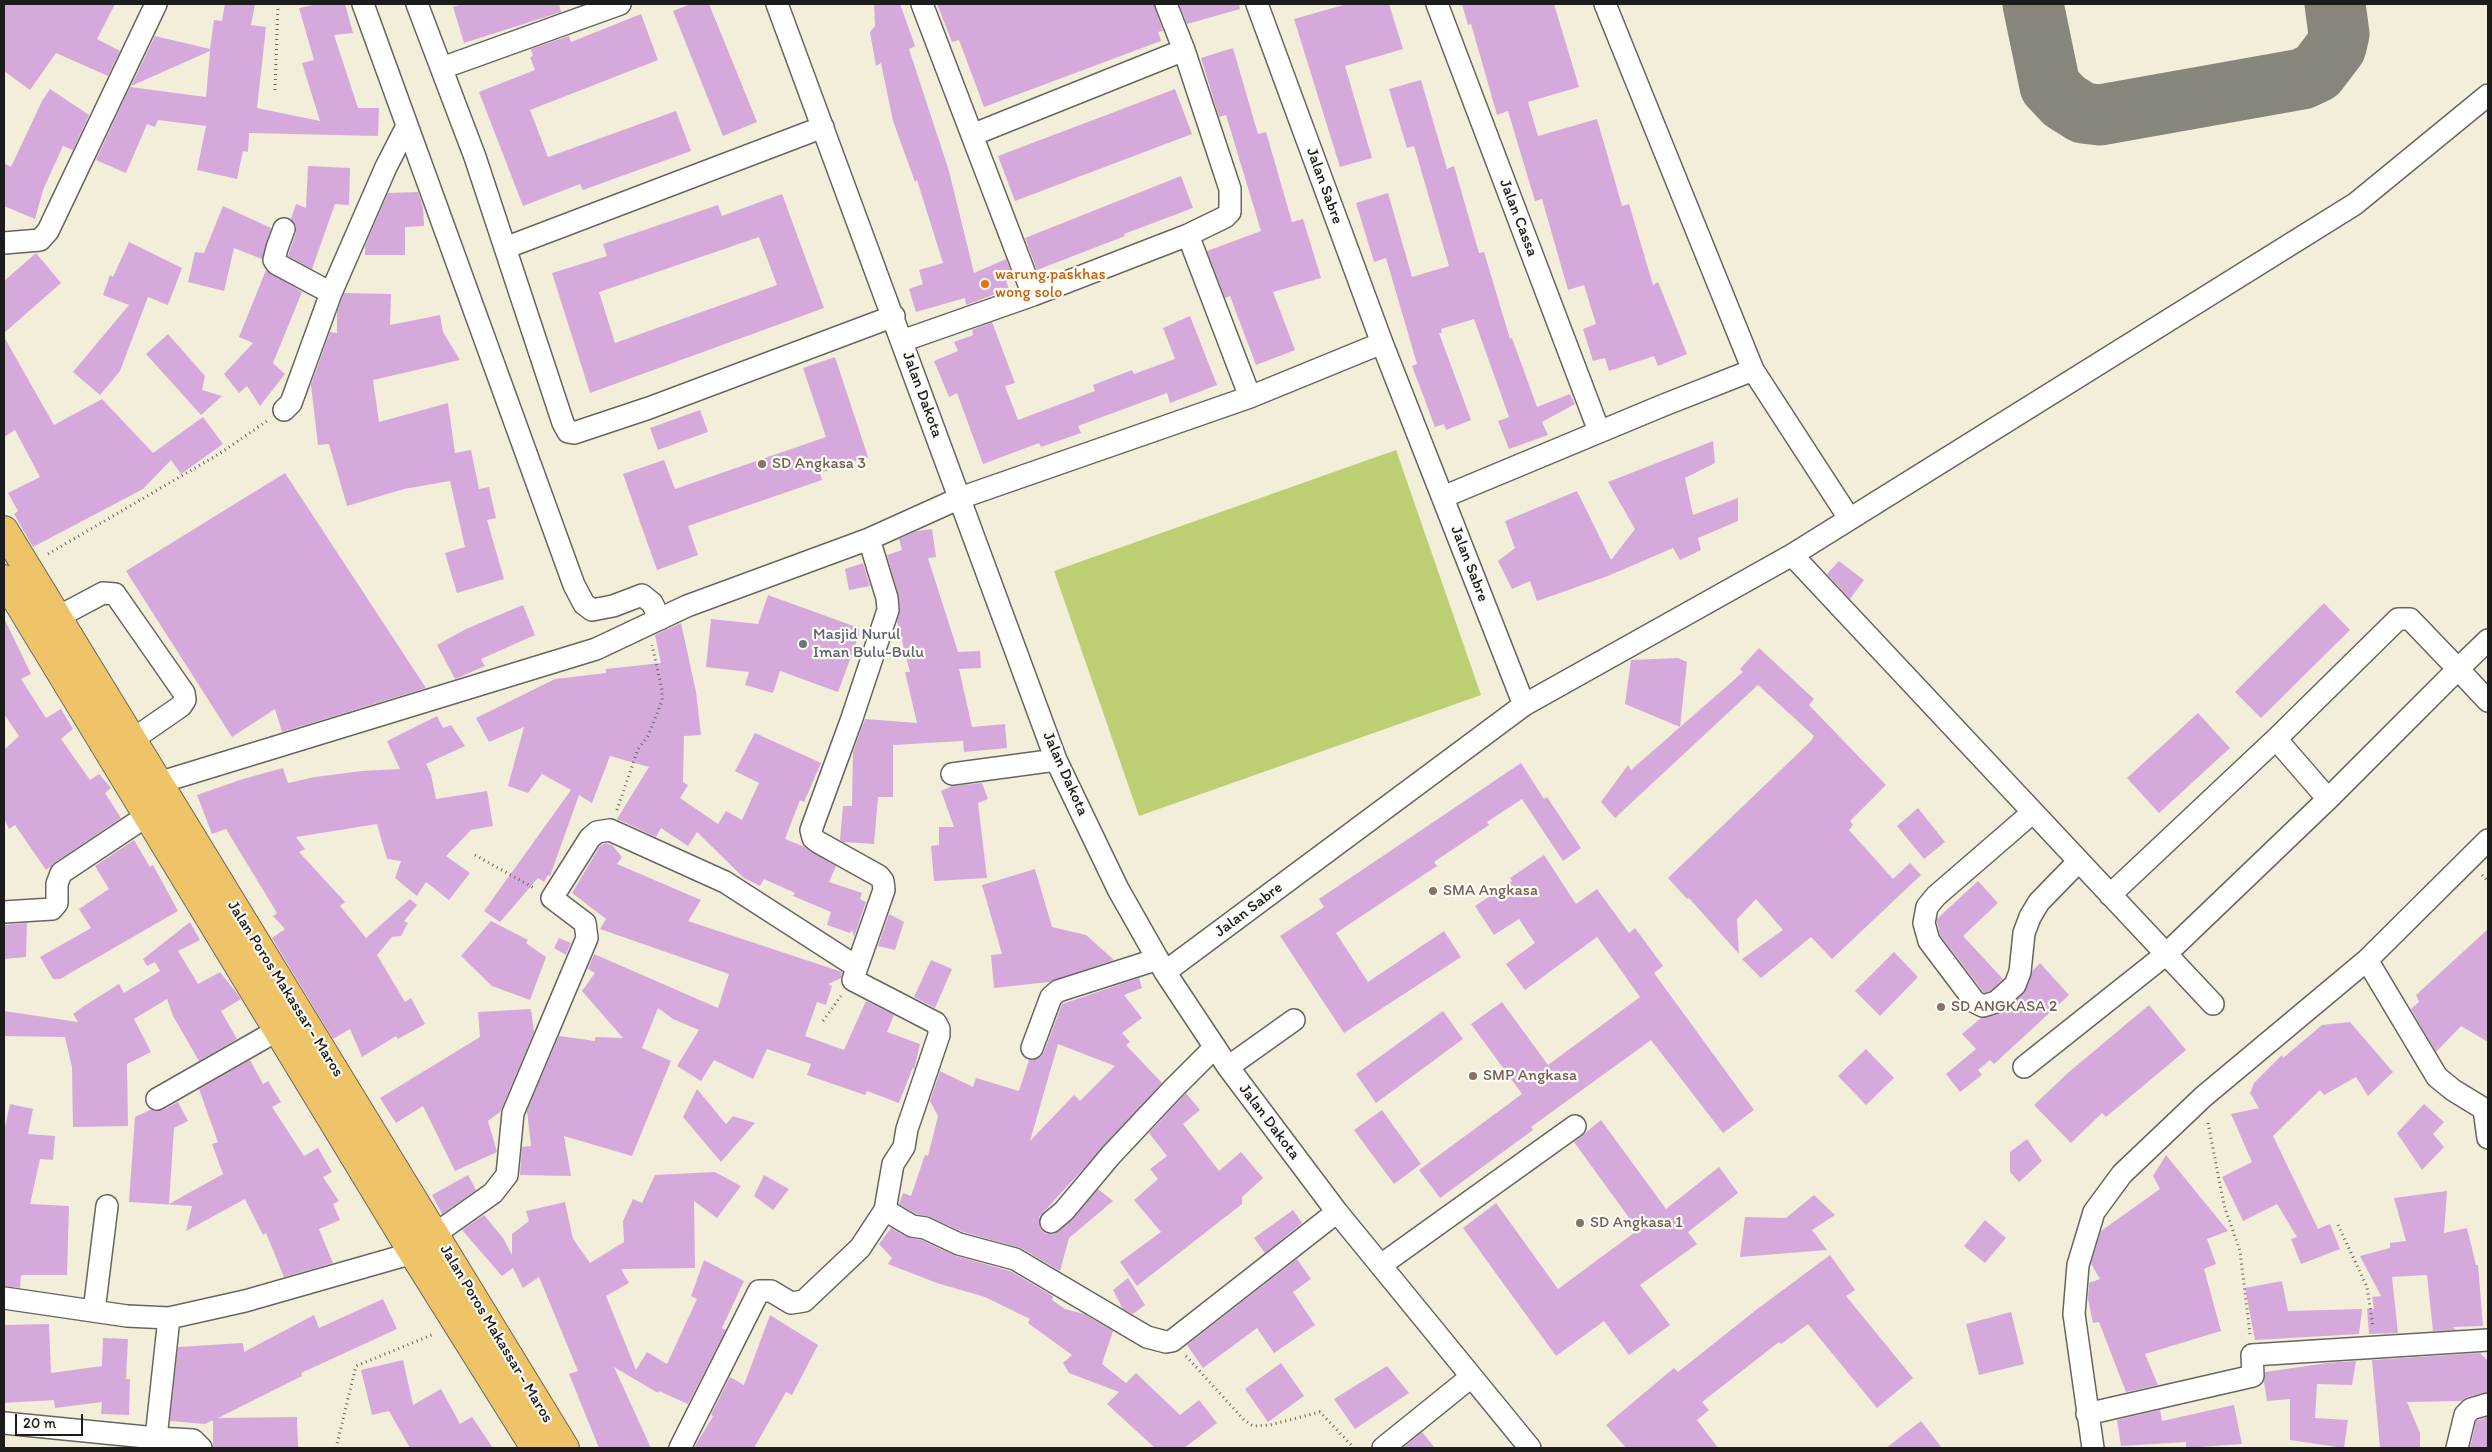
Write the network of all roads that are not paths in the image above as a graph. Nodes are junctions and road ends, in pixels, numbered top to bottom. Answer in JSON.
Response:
{"nodes":[{"id":1,"x":156,"y":4,"type":"edge"},
{"id":2,"x":363,"y":4,"type":"edge"},
{"id":3,"x":417,"y":4,"type":"edge"},
{"id":4,"x":620,"y":4,"type":"edge"},
{"id":5,"x":777,"y":4,"type":"edge"},
{"id":6,"x":922,"y":4,"type":"edge"},
{"id":7,"x":1166,"y":4,"type":"edge"},
{"id":8,"x":1256,"y":4,"type":"edge"},
{"id":9,"x":1437,"y":4,"type":"edge"},
{"id":10,"x":1605,"y":4,"type":"edge"},
{"id":11,"x":1184,"y":50,"type":"junction"},
{"id":12,"x":442,"y":68,"type":"junction"},
{"id":13,"x":2488,"y":95,"type":"edge"},
{"id":14,"x":407,"y":126,"type":"junction"},
{"id":15,"x":823,"y":127,"type":"junction"},
{"id":16,"x":972,"y":135,"type":"junction"},
{"id":17,"x":284,"y":229,"type":"dead end"},
{"id":18,"x":1188,"y":235,"type":"junction"},
{"id":19,"x":4,"y":243,"type":"edge"},
{"id":20,"x":505,"y":248,"type":"junction"},
{"id":21,"x":331,"y":293,"type":"junction"},
{"id":22,"x":1033,"y":295,"type":"junction"},
{"id":23,"x":894,"y":316,"type":"junction"},
{"id":24,"x":902,"y":341,"type":"junction"},
{"id":25,"x":1382,"y":342,"type":"junction"},
{"id":26,"x":1753,"y":370,"type":"junction"},
{"id":27,"x":1250,"y":397,"type":"junction"},
{"id":28,"x":284,"y":410,"type":"road end"},
{"id":29,"x":1599,"y":431,"type":"junction"},
{"id":30,"x":1442,"y":497,"type":"junction"},
{"id":31,"x":960,"y":498,"type":"junction"},
{"id":32,"x":1849,"y":518,"type":"junction"},
{"id":33,"x":4,"y":530,"type":"edge"},
{"id":34,"x":869,"y":539,"type":"junction"},
{"id":35,"x":1792,"y":555,"type":"junction"},
{"id":36,"x":15,"y":573,"type":"edge"},
{"id":37,"x":56,"y":618,"type":"junction"},
{"id":38,"x":654,"y":622,"type":"junction"},
{"id":39,"x":2488,"y":640,"type":"edge"},
{"id":40,"x":2458,"y":670,"type":"junction"},
{"id":41,"x":2488,"y":701,"type":"edge"},
{"id":42,"x":1524,"y":705,"type":"junction"},
{"id":43,"x":2276,"y":739,"type":"junction"},
{"id":44,"x":132,"y":740,"type":"junction"},
{"id":45,"x":1056,"y":760,"type":"junction"},
{"id":46,"x":952,"y":774,"type":"dead end"},
{"id":47,"x":158,"y":783,"type":"junction"},
{"id":48,"x":2328,"y":799,"type":"junction"},
{"id":49,"x":2032,"y":813,"type":"junction"},
{"id":50,"x":148,"y":814,"type":"junction"},
{"id":51,"x":2488,"y":840,"type":"edge"},
{"id":52,"x":2078,"y":862,"type":"junction"},
{"id":53,"x":2110,"y":894,"type":"junction"},
{"id":54,"x":4,"y":912,"type":"edge"},
{"id":55,"x":2165,"y":956,"type":"junction"},
{"id":56,"x":2366,"y":960,"type":"junction"},
{"id":57,"x":1161,"y":966,"type":"junction"},
{"id":58,"x":855,"y":973,"type":"junction"},
{"id":59,"x":2213,"y":1004,"type":"dead end"},
{"id":60,"x":1294,"y":1020,"type":"dead end"},
{"id":61,"x":278,"y":1030,"type":"junction"},
{"id":62,"x":1215,"y":1047,"type":"junction"},
{"id":63,"x":1032,"y":1048,"type":"dead end"},
{"id":64,"x":1228,"y":1067,"type":"junction"},
{"id":65,"x":2024,"y":1067,"type":"dead end"},
{"id":66,"x":156,"y":1099,"type":"dead end"},
{"id":67,"x":2486,"y":1110,"type":"edge"},
{"id":68,"x":1575,"y":1126,"type":"dead end"},
{"id":69,"x":2488,"y":1138,"type":"edge"},
{"id":70,"x":108,"y":1206,"type":"dead end"},
{"id":71,"x":885,"y":1210,"type":"junction"},
{"id":72,"x":1337,"y":1212,"type":"junction"},
{"id":73,"x":1051,"y":1222,"type":"dead end"},
{"id":74,"x":435,"y":1234,"type":"junction"},
{"id":75,"x":413,"y":1253,"type":"junction"},
{"id":76,"x":1381,"y":1265,"type":"junction"},
{"id":77,"x":4,"y":1298,"type":"edge"},
{"id":78,"x":94,"y":1311,"type":"junction"},
{"id":79,"x":169,"y":1318,"type":"junction"},
{"id":80,"x":2488,"y":1340,"type":"edge"},
{"id":81,"x":1471,"y":1378,"type":"junction"},
{"id":82,"x":2488,"y":1404,"type":"edge"},
{"id":83,"x":2087,"y":1414,"type":"junction"},
{"id":84,"x":4,"y":1423,"type":"edge"},
{"id":85,"x":156,"y":1438,"type":"junction"},
{"id":86,"x":103,"y":1441,"type":"edge"},
{"id":87,"x":201,"y":1448,"type":"edge"},
{"id":88,"x":535,"y":1448,"type":"edge"},
{"id":89,"x":565,"y":1448,"type":"edge"},
{"id":90,"x":680,"y":1448,"type":"edge"},
{"id":91,"x":1383,"y":1448,"type":"edge"},
{"id":92,"x":1530,"y":1448,"type":"edge"},
{"id":93,"x":2093,"y":1448,"type":"edge"},
{"id":94,"x":2457,"y":1448,"type":"edge"}],
"edges":[{"from":1,"to":19,"type":"street"},
{"from":2,"to":14,"type":"street"},
{"from":3,"to":12,"type":"street"},
{"from":4,"to":12,"type":"street"},
{"from":5,"to":15,"type":"street","name":"Jalan Dakota"},
{"from":6,"to":16,"type":"street"},
{"from":7,"to":11,"type":"street"},
{"from":8,"to":25,"type":"street","name":"Jalan Sabre"},
{"from":9,"to":29,"type":"street","name":"Jalan Cassa"},
{"from":10,"to":26,"type":"street"},
{"from":11,"to":16,"type":"street"},
{"from":11,"to":18,"type":"street"},
{"from":12,"to":20,"type":"street"},
{"from":13,"to":32,"type":"street"},
{"from":14,"to":21,"type":"street"},
{"from":14,"to":38,"type":"street"},
{"from":15,"to":20,"type":"street"},
{"from":15,"to":23,"type":"street","name":"Jalan Dakota"},
{"from":16,"to":22,"type":"street"},
{"from":17,"to":21,"type":"street"},
{"from":18,"to":22,"type":"street"},
{"from":18,"to":27,"type":"street"},
{"from":20,"to":23,"type":"street"},
{"from":21,"to":28,"type":"street"},
{"from":22,"to":24,"type":"street"},
{"from":23,"to":24,"type":"street","name":"Jalan Dakota"},
{"from":24,"to":31,"type":"street","name":"Jalan Dakota"},
{"from":25,"to":27,"type":"street"},
{"from":25,"to":30,"type":"street","name":"Jalan Sabre"},
{"from":26,"to":29,"type":"street"},
{"from":26,"to":32,"type":"street"},
{"from":27,"to":31,"type":"street"},
{"from":29,"to":30,"type":"street"},
{"from":30,"to":42,"type":"street","name":"Jalan Sabre"},
{"from":31,"to":34,"type":"street"},
{"from":31,"to":45,"type":"street","name":"Jalan Dakota"},
{"from":32,"to":35,"type":"street"},
{"from":33,"to":36,"type":"highway","name":"Jalan Poros Makassar - Maros"},
{"from":34,"to":38,"type":"street"},
{"from":34,"to":58,"type":"street"},
{"from":35,"to":42,"type":"street"},
{"from":35,"to":49,"type":"street"},
{"from":36,"to":37,"type":"highway","name":"Jalan Poros Makassar - Maros"},
{"from":36,"to":50,"type":"highway","name":"Jalan Poros Makassar - Maros"},
{"from":37,"to":44,"type":"highway","name":"Jalan Poros Makassar - Maros"},
{"from":37,"to":44,"type":"street"},
{"from":38,"to":47,"type":"street"},
{"from":39,"to":40,"type":"street"},
{"from":40,"to":41,"type":"street"},
{"from":40,"to":43,"type":"street"},
{"from":40,"to":48,"type":"street"},
{"from":42,"to":57,"type":"street","name":"Jalan Sabre"},
{"from":43,"to":48,"type":"street"},
{"from":43,"to":53,"type":"street"},
{"from":44,"to":47,"type":"highway","name":"Jalan Poros Makassar - Maros"},
{"from":45,"to":46,"type":"street"},
{"from":45,"to":57,"type":"street","name":"Jalan Dakota"},
{"from":47,"to":74,"type":"highway","name":"Jalan Poros Makassar - Maros"},
{"from":48,"to":55,"type":"street"},
{"from":49,"to":52,"type":"street"},
{"from":49,"to":52,"type":"street"},
{"from":50,"to":54,"type":"street"},
{"from":50,"to":61,"type":"highway","name":"Jalan Poros Makassar - Maros"},
{"from":51,"to":56,"type":"street"},
{"from":52,"to":53,"type":"street"},
{"from":53,"to":55,"type":"street"},
{"from":55,"to":59,"type":"street"},
{"from":55,"to":65,"type":"street"},
{"from":56,"to":67,"type":"street"},
{"from":56,"to":83,"type":"street"},
{"from":57,"to":62,"type":"street","name":"Jalan Dakota"},
{"from":57,"to":63,"type":"street","name":"Jalan Sabre"},
{"from":58,"to":71,"type":"street"},
{"from":58,"to":74,"type":"street"},
{"from":60,"to":64,"type":"street"},
{"from":61,"to":66,"type":"street"},
{"from":61,"to":75,"type":"highway","name":"Jalan Poros Makassar - Maros"},
{"from":62,"to":64,"type":"street","name":"Jalan Dakota"},
{"from":62,"to":73,"type":"street"},
{"from":64,"to":72,"type":"street","name":"Jalan Dakota"},
{"from":67,"to":69,"type":"street"},
{"from":68,"to":76,"type":"street"},
{"from":70,"to":78,"type":"street"},
{"from":71,"to":72,"type":"street"},
{"from":71,"to":90,"type":"street"},
{"from":72,"to":76,"type":"street","name":"Jalan Dakota"},
{"from":74,"to":89,"type":"highway","name":"Jalan Poros Makassar - Maros"},
{"from":75,"to":79,"type":"street"},
{"from":75,"to":88,"type":"highway","name":"Jalan Poros Makassar - Maros"},
{"from":76,"to":81,"type":"street","name":"Jalan Dakota"},
{"from":77,"to":78,"type":"street"},
{"from":78,"to":79,"type":"street"},
{"from":79,"to":85,"type":"street"},
{"from":80,"to":83,"type":"street"},
{"from":81,"to":91,"type":"street"},
{"from":81,"to":92,"type":"street","name":"Jalan Dakota"},
{"from":82,"to":94,"type":"street"},
{"from":83,"to":93,"type":"street"},
{"from":84,"to":86,"type":"street"},
{"from":85,"to":86,"type":"street"},
{"from":85,"to":87,"type":"street"}]}
